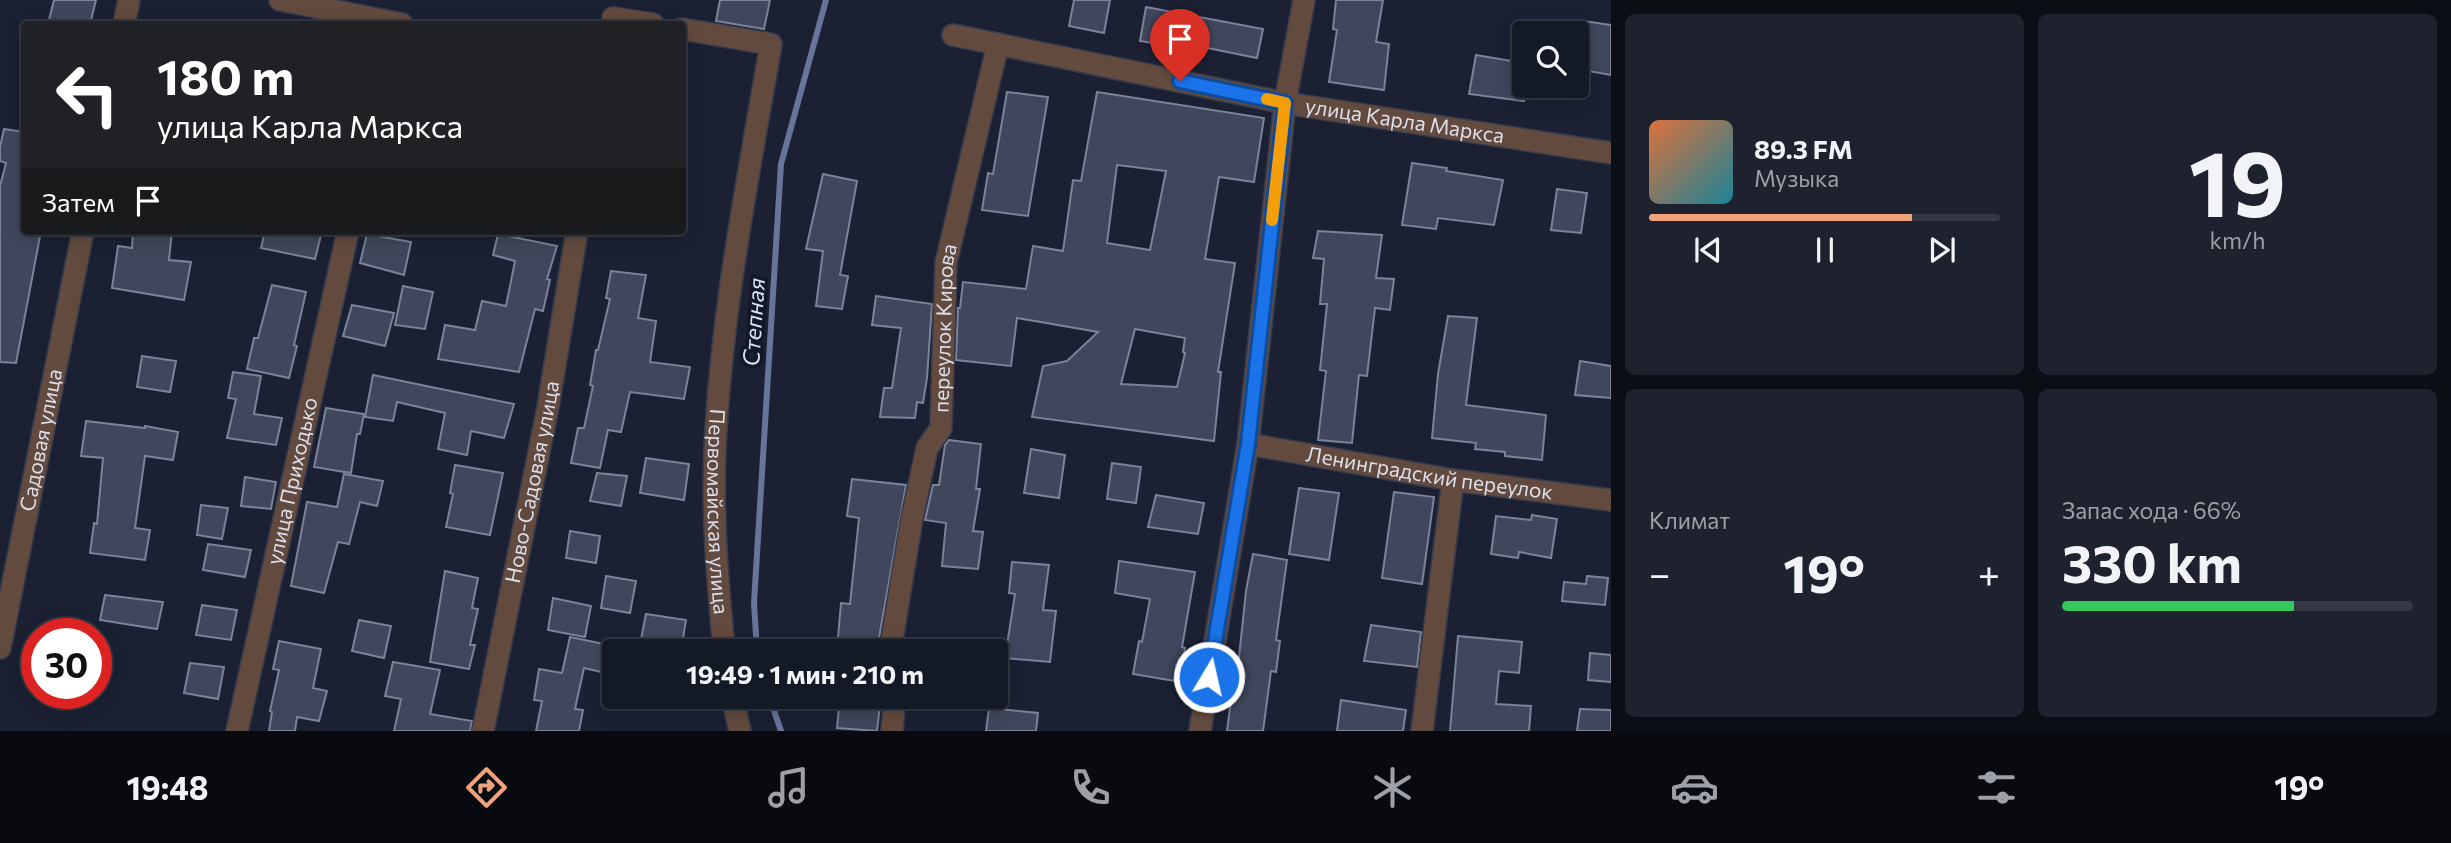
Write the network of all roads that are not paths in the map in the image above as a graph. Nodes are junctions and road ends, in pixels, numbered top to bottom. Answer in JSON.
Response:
{"nodes":[{"id":1,"x":129,"y":0,"type":"edge"},
{"id":2,"x":280,"y":0,"type":"edge"},
{"id":3,"x":1304,"y":0,"type":"edge"},
{"id":4,"x":614,"y":14,"type":"edge"},
{"id":5,"x":125,"y":21,"type":"edge"},
{"id":6,"x":382,"y":21,"type":"edge"},
{"id":7,"x":641,"y":21,"type":"edge"},
{"id":8,"x":686,"y":30,"type":"edge"},
{"id":9,"x":953,"y":35,"type":"dead end"},
{"id":10,"x":998,"y":44,"type":"junction"},
{"id":11,"x":1285,"y":103,"type":"junction"},
{"id":12,"x":1611,"y":153,"type":"edge"},
{"id":13,"x":82,"y":235,"type":"edge"},
{"id":14,"x":347,"y":235,"type":"edge"},
{"id":15,"x":576,"y":235,"type":"edge"},
{"id":16,"x":1248,"y":444,"type":"junction"},
{"id":17,"x":1453,"y":481,"type":"junction"},
{"id":18,"x":1611,"y":500,"type":"edge"},
{"id":19,"x":723,"y":639,"type":"edge"},
{"id":20,"x":892,"y":639,"type":"edge"},
{"id":21,"x":0,"y":648,"type":"edge"},
{"id":22,"x":735,"y":709,"type":"edge"},
{"id":23,"x":894,"y":709,"type":"edge"},
{"id":24,"x":237,"y":731,"type":"edge"},
{"id":25,"x":483,"y":731,"type":"edge"},
{"id":26,"x":740,"y":731,"type":"edge"},
{"id":27,"x":892,"y":731,"type":"edge"},
{"id":28,"x":1200,"y":731,"type":"edge"},
{"id":29,"x":1422,"y":731,"type":"edge"}],
"edges":[{"from":1,"to":5,"type":"street"},
{"from":2,"to":6,"type":"street"},
{"from":3,"to":11,"type":"street"},
{"from":4,"to":7,"type":"street"},
{"from":8,"to":19,"type":"street","name":"Первомайская улица"},
{"from":9,"to":10,"type":"street","name":"улица Карла Маркса"},
{"from":10,"to":11,"type":"street","name":"улица Карла Маркса"},
{"from":10,"to":20,"type":"street","name":"переулок Кирова"},
{"from":11,"to":12,"type":"street","name":"улица Карла Маркса"},
{"from":11,"to":16,"type":"street"},
{"from":13,"to":21,"type":"street","name":"Садовая улица"},
{"from":14,"to":24,"type":"street","name":"улица Приходько"},
{"from":15,"to":25,"type":"street","name":"Ново-Садовая улица"},
{"from":16,"to":17,"type":"street","name":"Ленинградский переулок"},
{"from":16,"to":28,"type":"street"},
{"from":17,"to":18,"type":"street","name":"Ленинградский переулок"},
{"from":17,"to":29,"type":"street"},
{"from":22,"to":26,"type":"street"},
{"from":23,"to":27,"type":"street"}]}
